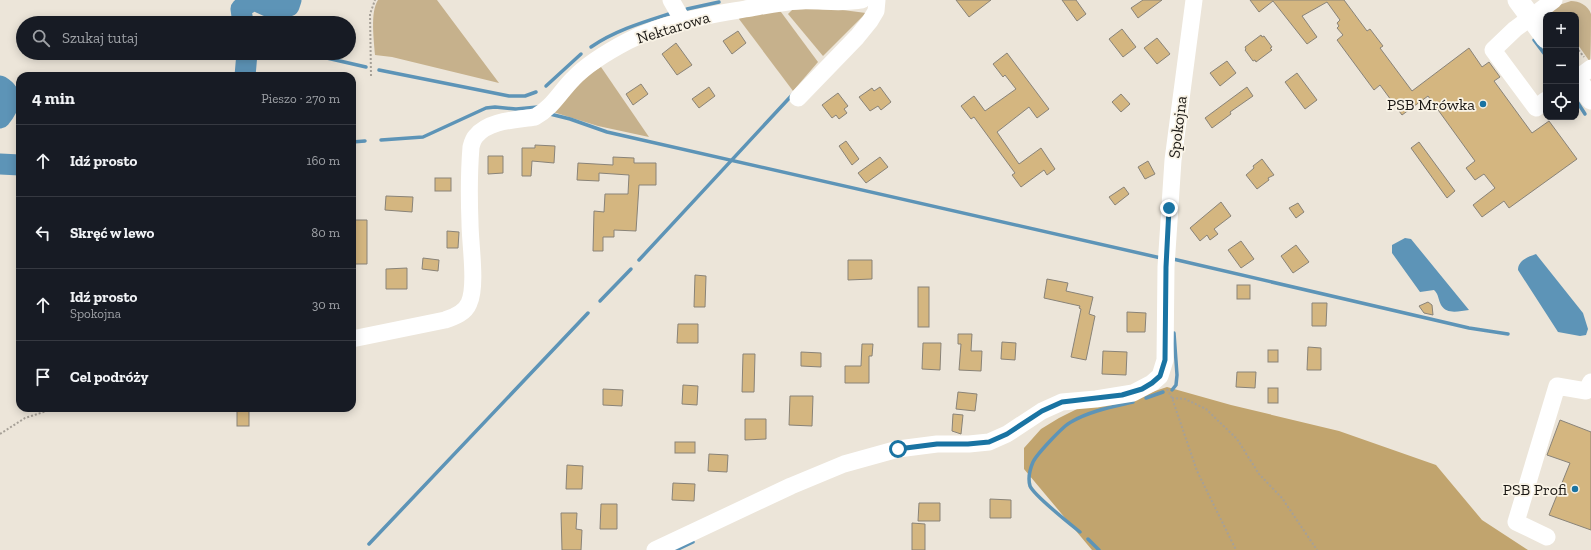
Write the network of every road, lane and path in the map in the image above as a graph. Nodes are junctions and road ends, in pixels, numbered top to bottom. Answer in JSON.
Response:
{"nodes":[{"id":1,"x":375,"y":0,"type":"edge"},
{"id":2,"x":671,"y":0,"type":"edge"},
{"id":3,"x":862,"y":0,"type":"edge"},
{"id":4,"x":878,"y":0,"type":"edge"},
{"id":5,"x":1194,"y":0,"type":"edge"},
{"id":6,"x":1518,"y":0,"type":"edge"},
{"id":7,"x":1554,"y":0,"type":"edge"},
{"id":8,"x":1531,"y":17,"type":"junction"},
{"id":9,"x":683,"y":21,"type":"junction"},
{"id":10,"x":1543,"y":34,"type":"edge"},
{"id":11,"x":1591,"y":68,"type":"edge"},
{"id":12,"x":371,"y":76,"type":"dead end"},
{"id":13,"x":1579,"y":77,"type":"edge"},
{"id":14,"x":1579,"y":83,"type":"edge"},
{"id":15,"x":798,"y":98,"type":"dead end"},
{"id":16,"x":1591,"y":99,"type":"edge"},
{"id":17,"x":1543,"y":102,"type":"edge"},
{"id":18,"x":356,"y":338,"type":"edge"},
{"id":19,"x":1160,"y":376,"type":"junction"},
{"id":20,"x":1591,"y":382,"type":"edge"},
{"id":21,"x":1172,"y":398,"type":"junction"},
{"id":22,"x":44,"y":412,"type":"edge"},
{"id":23,"x":0,"y":434,"type":"edge"},
{"id":24,"x":1547,"y":537,"type":"dead end"},
{"id":25,"x":655,"y":550,"type":"edge"},
{"id":26,"x":1236,"y":550,"type":"edge"},
{"id":27,"x":1317,"y":550,"type":"edge"}],
"edges":[{"from":1,"to":12,"type":"path"},
{"from":2,"to":9,"type":"street"},
{"from":3,"to":9,"type":"street","name":"Nektarowa"},
{"from":4,"to":15,"type":"street"},
{"from":5,"to":19,"type":"street","name":"Spokojna"},
{"from":6,"to":8,"type":"main road"},
{"from":7,"to":8,"type":"street"},
{"from":8,"to":10,"type":"main road"},
{"from":8,"to":17,"type":"street"},
{"from":9,"to":18,"type":"street","name":"Nektarowa"},
{"from":11,"to":13,"type":"street"},
{"from":14,"to":16,"type":"main road"},
{"from":19,"to":21,"type":"path"},
{"from":19,"to":25,"type":"street"},
{"from":20,"to":24,"type":"street"},
{"from":21,"to":26,"type":"path"},
{"from":21,"to":27,"type":"path"},
{"from":22,"to":23,"type":"path"}]}
